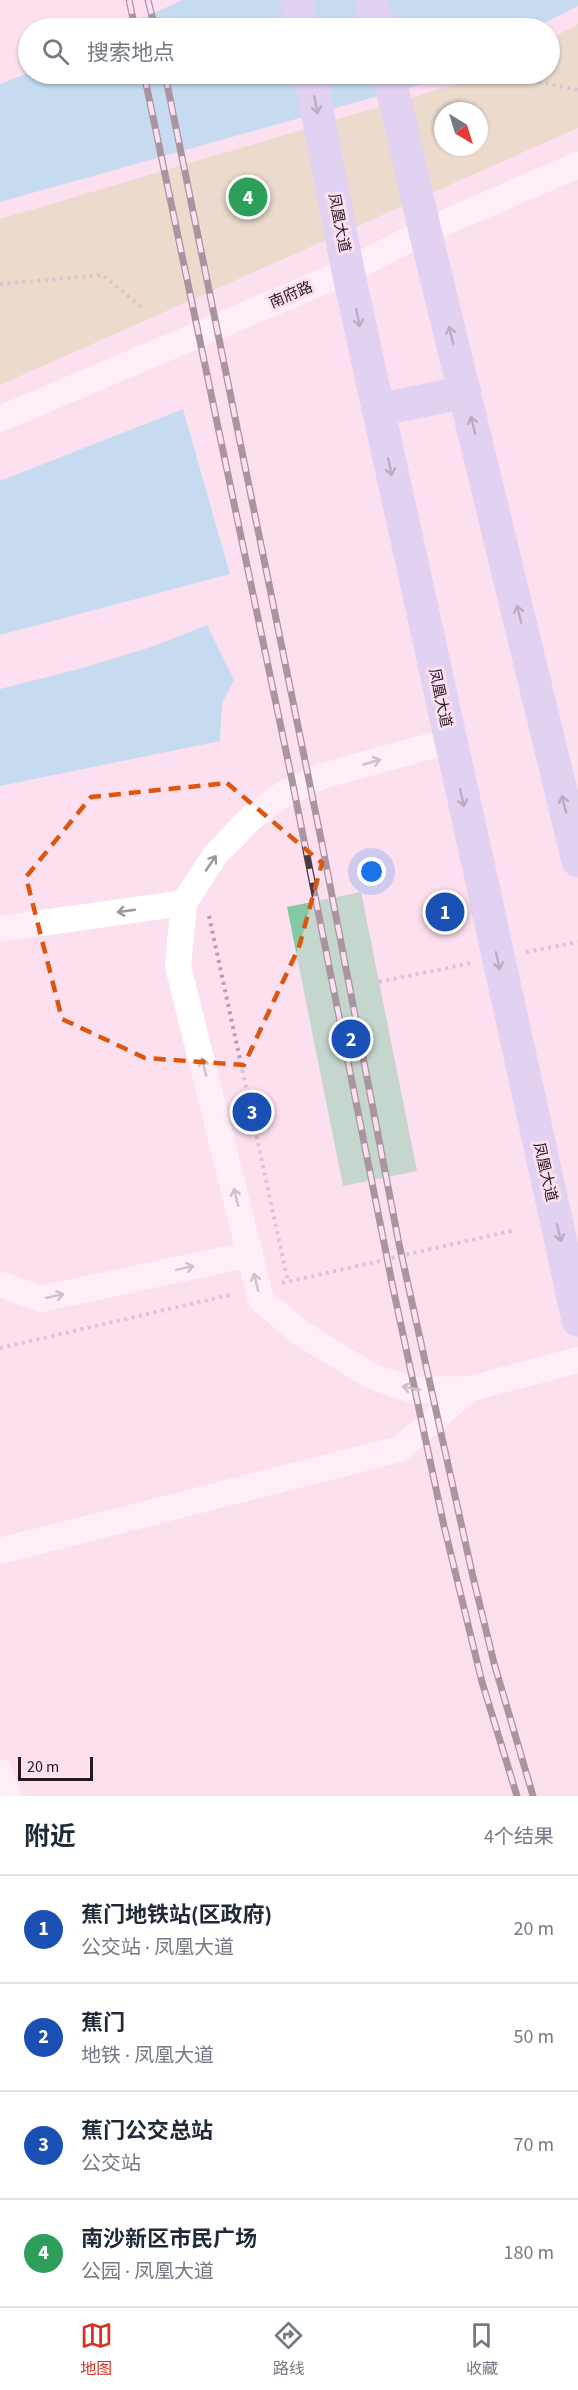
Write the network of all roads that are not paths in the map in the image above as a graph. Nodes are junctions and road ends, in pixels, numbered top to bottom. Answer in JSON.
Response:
{"nodes":[{"id":1,"x":296,"y":0,"type":"edge"},
{"id":2,"x":371,"y":0,"type":"edge"},
{"id":3,"x":300,"y":18,"type":"edge"},
{"id":4,"x":376,"y":18,"type":"edge"},
{"id":5,"x":312,"y":84,"type":"edge"},
{"id":6,"x":391,"y":84,"type":"edge"},
{"id":7,"x":578,"y":165,"type":"edge"},
{"id":8,"x":424,"y":231,"type":"junction"},
{"id":9,"x":348,"y":271,"type":"junction"},
{"id":10,"x":465,"y":392,"type":"junction"},
{"id":11,"x":378,"y":410,"type":"junction"},
{"id":12,"x":0,"y":418,"type":"edge"},
{"id":13,"x":449,"y":741,"type":"junction"},
{"id":14,"x":578,"y":861,"type":"edge"},
{"id":15,"x":196,"y":906,"type":"junction"},
{"id":16,"x":0,"y":929,"type":"edge"},
{"id":17,"x":250,"y":1254,"type":"junction"},
{"id":18,"x":0,"y":1284,"type":"edge"},
{"id":19,"x":578,"y":1320,"type":"edge"},
{"id":20,"x":578,"y":1360,"type":"edge"},
{"id":21,"x":469,"y":1389,"type":"junction"},
{"id":22,"x":0,"y":1551,"type":"edge"},
{"id":23,"x":0,"y":1772,"type":"edge"},
{"id":24,"x":8,"y":1796,"type":"edge"}],
"edges":[{"from":1,"to":3,"type":"main road"},
{"from":2,"to":4,"type":"main road"},
{"from":5,"to":9,"type":"main road","name":"凤凰大道","one_way":true},
{"from":6,"to":8,"type":"main road"},
{"from":7,"to":8,"type":"street","name":"南府路"},
{"from":8,"to":9,"type":"street","name":"南府路"},
{"from":10,"to":8,"type":"main road","one_way":true},
{"from":9,"to":11,"type":"main road","name":"凤凰大道","one_way":true},
{"from":9,"to":12,"type":"street","name":"南府路"},
{"from":10,"to":11,"type":"main road"},
{"from":14,"to":10,"type":"main road","one_way":true},
{"from":11,"to":13,"type":"main road","name":"凤凰大道","one_way":true},
{"from":15,"to":13,"type":"street","one_way":true},
{"from":13,"to":19,"type":"main road","name":"凤凰大道","one_way":true},
{"from":15,"to":16,"type":"street","one_way":true},
{"from":17,"to":15,"type":"street","one_way":true},
{"from":18,"to":17,"type":"street","one_way":true},
{"from":21,"to":17,"type":"street","one_way":true},
{"from":20,"to":21,"type":"street"},
{"from":21,"to":22,"type":"street"},
{"from":23,"to":24,"type":"street"}]}
